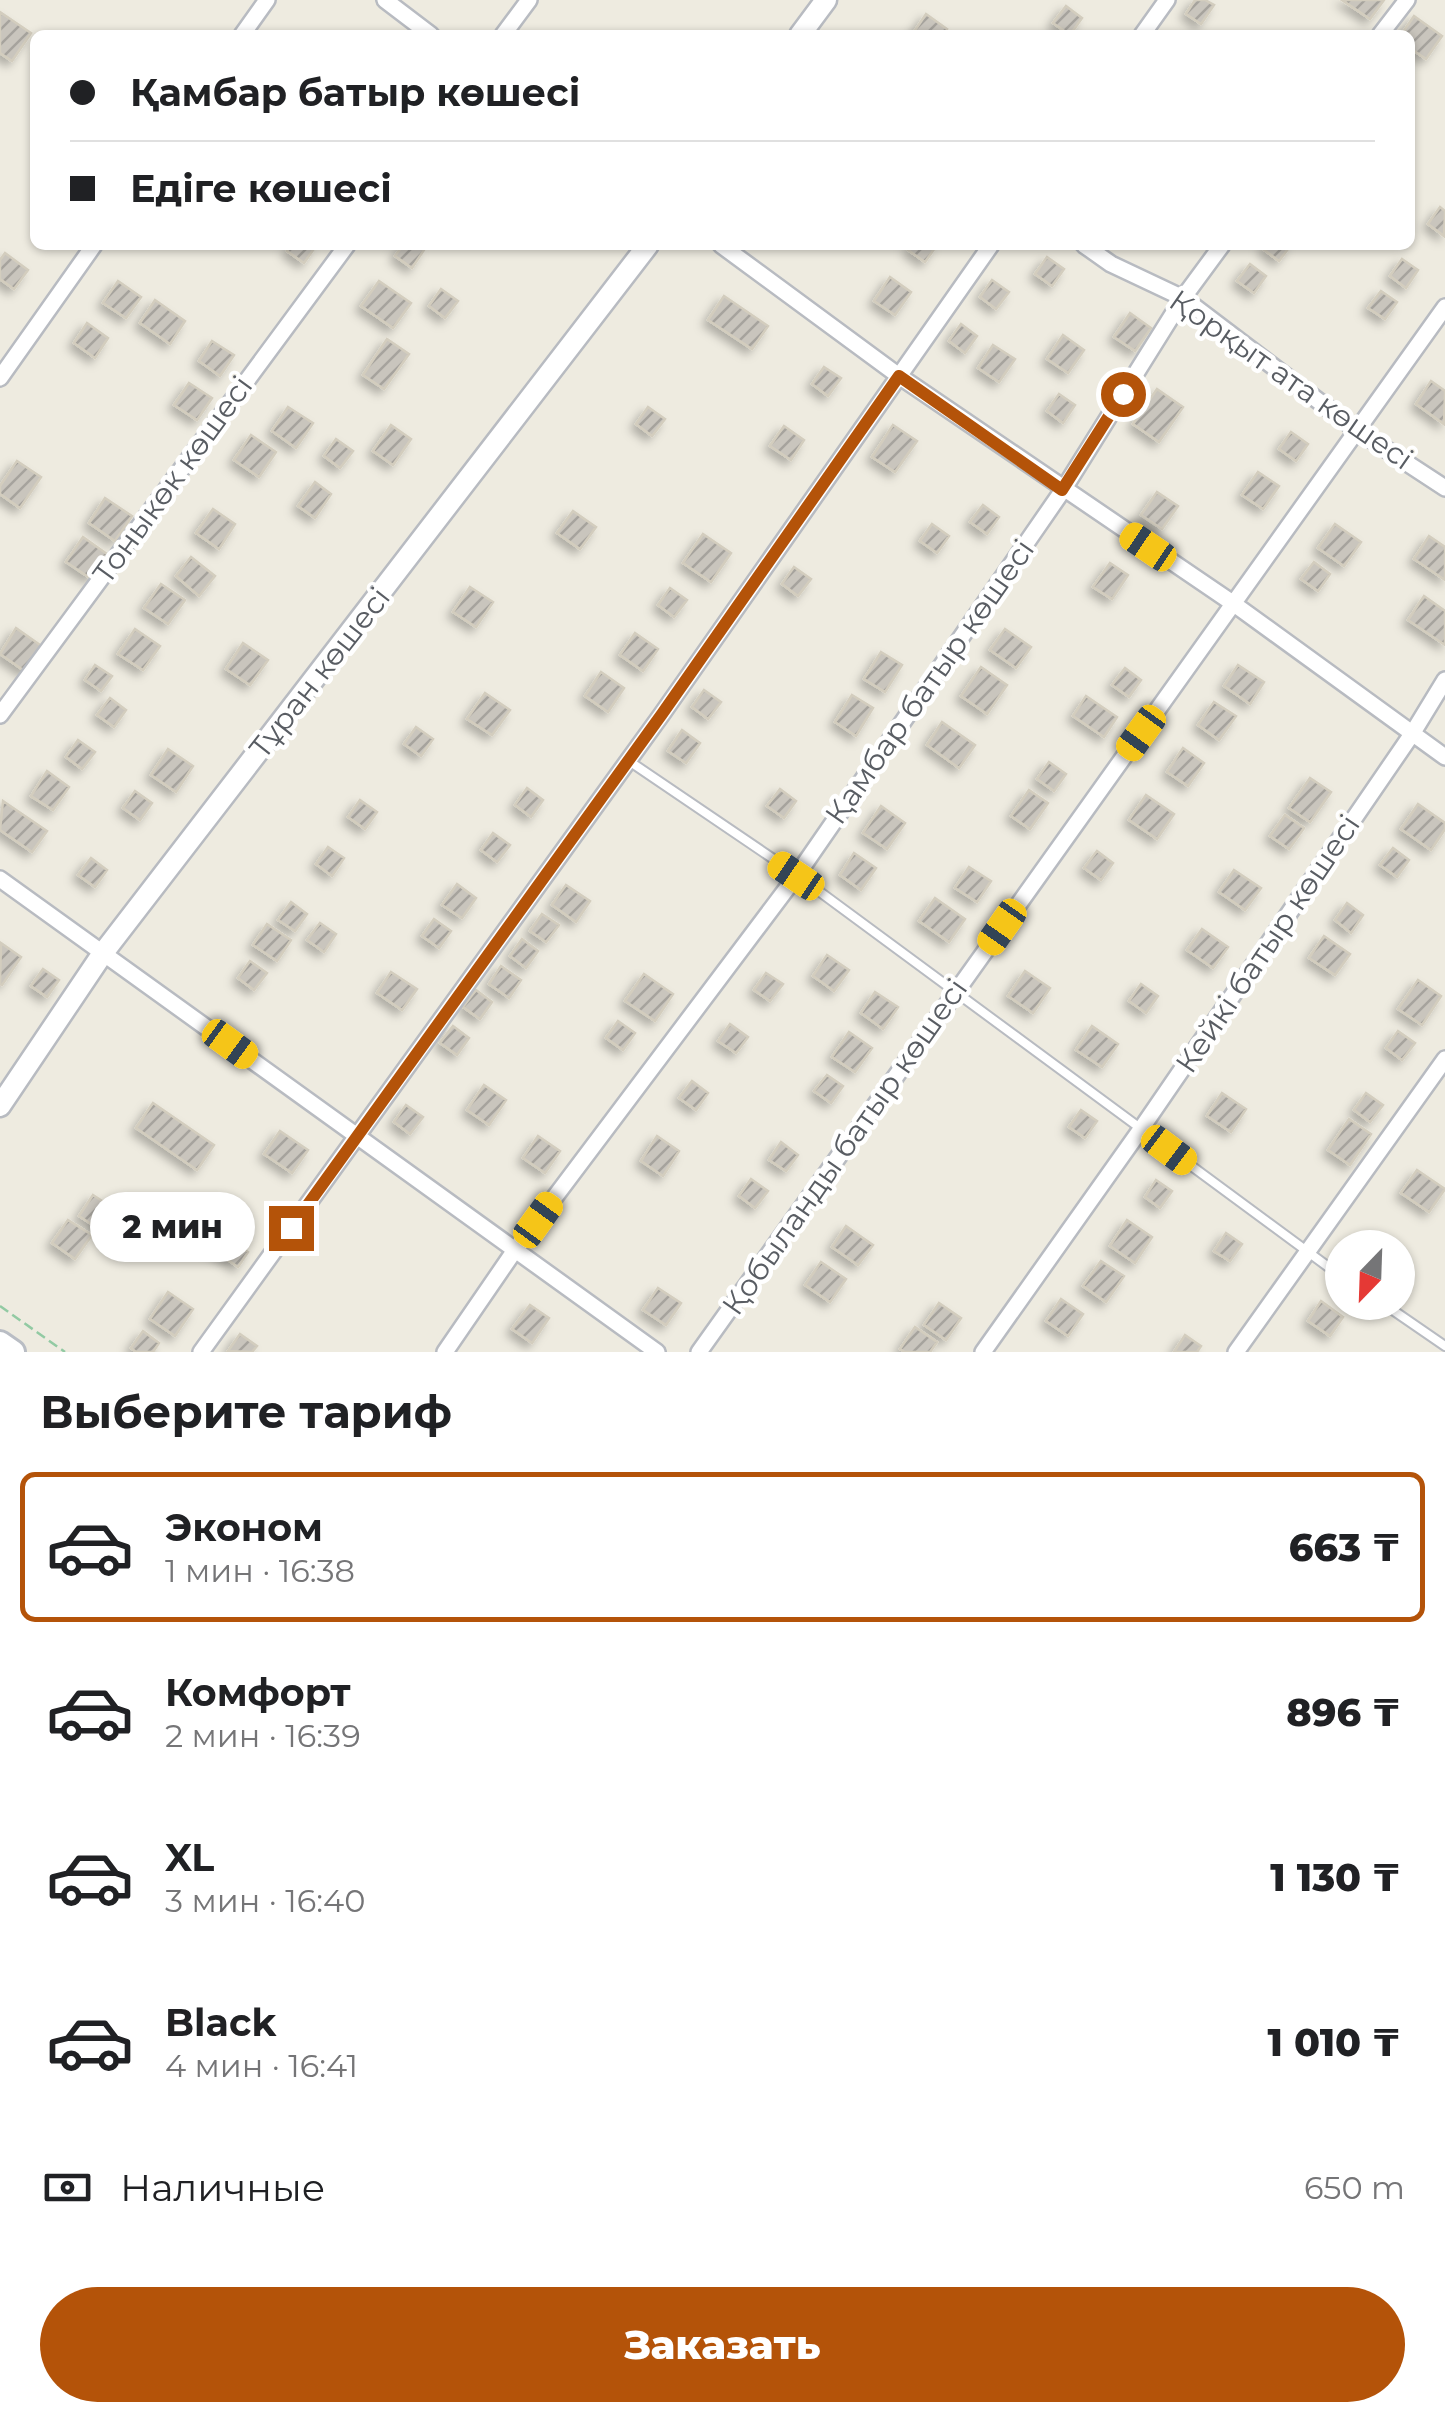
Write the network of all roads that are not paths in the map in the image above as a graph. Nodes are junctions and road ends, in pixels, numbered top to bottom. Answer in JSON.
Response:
{"nodes":[{"id":1,"x":267,"y":0,"type":"edge"},
{"id":2,"x":385,"y":0,"type":"edge"},
{"id":3,"x":529,"y":0,"type":"edge"},
{"id":4,"x":826,"y":0,"type":"edge"},
{"id":5,"x":1167,"y":0,"type":"edge"},
{"id":6,"x":1407,"y":0,"type":"edge"},
{"id":7,"x":246,"y":30,"type":"edge"},
{"id":8,"x":424,"y":30,"type":"edge"},
{"id":9,"x":507,"y":30,"type":"edge"},
{"id":10,"x":804,"y":30,"type":"edge"},
{"id":11,"x":1146,"y":30,"type":"edge"},
{"id":12,"x":1384,"y":30,"type":"edge"},
{"id":13,"x":90,"y":250,"type":"edge"},
{"id":14,"x":343,"y":250,"type":"edge"},
{"id":15,"x":644,"y":250,"type":"edge"},
{"id":16,"x":728,"y":250,"type":"edge"},
{"id":17,"x":987,"y":250,"type":"edge"},
{"id":18,"x":1091,"y":250,"type":"edge"},
{"id":19,"x":1218,"y":250,"type":"edge"},
{"id":20,"x":1183,"y":298,"type":"junction"},
{"id":21,"x":1445,"y":307,"type":"edge"},
{"id":22,"x":899,"y":376,"type":"junction"},
{"id":23,"x":0,"y":378,"type":"edge"},
{"id":24,"x":1358,"y":431,"type":"junction"},
{"id":25,"x":1445,"y":488,"type":"edge"},
{"id":26,"x":1062,"y":490,"type":"junction"},
{"id":27,"x":1234,"y":604,"type":"junction"},
{"id":28,"x":1445,"y":680,"type":"edge"},
{"id":29,"x":0,"y":715,"type":"edge"},
{"id":30,"x":1412,"y":734,"type":"junction"},
{"id":31,"x":1445,"y":757,"type":"edge"},
{"id":32,"x":626,"y":760,"type":"junction"},
{"id":33,"x":796,"y":876,"type":"junction"},
{"id":34,"x":0,"y":879,"type":"edge"},
{"id":35,"x":104,"y":953,"type":"junction"},
{"id":36,"x":956,"y":991,"type":"junction"},
{"id":37,"x":1445,"y":1059,"type":"edge"},
{"id":38,"x":0,"y":1106,"type":"edge"},
{"id":39,"x":1141,"y":1129,"type":"junction"},
{"id":40,"x":359,"y":1136,"type":"junction"},
{"id":41,"x":516,"y":1250,"type":"junction"},
{"id":42,"x":1306,"y":1252,"type":"junction"},
{"id":43,"x":1325,"y":1265,"type":"edge"},
{"id":44,"x":1407,"y":1320,"type":"edge"},
{"id":45,"x":0,"y":1343,"type":"edge"},
{"id":46,"x":1445,"y":1346,"type":"edge"},
{"id":47,"x":13,"y":1352,"type":"edge"},
{"id":48,"x":201,"y":1352,"type":"edge"},
{"id":49,"x":445,"y":1352,"type":"edge"},
{"id":50,"x":657,"y":1352,"type":"edge"},
{"id":51,"x":698,"y":1352,"type":"edge"},
{"id":52,"x":983,"y":1352,"type":"edge"},
{"id":53,"x":1236,"y":1352,"type":"edge"}],
"edges":[{"from":1,"to":7,"type":"street"},
{"from":2,"to":8,"type":"street"},
{"from":3,"to":9,"type":"street"},
{"from":4,"to":10,"type":"street"},
{"from":5,"to":11,"type":"street"},
{"from":6,"to":12,"type":"street"},
{"from":13,"to":23,"type":"street"},
{"from":14,"to":29,"type":"street","name":"Тоныкөк көшесі"},
{"from":15,"to":35,"type":"street","name":"Тұран көшесі"},
{"from":16,"to":22,"type":"street"},
{"from":17,"to":22,"type":"street"},
{"from":18,"to":20,"type":"street","name":"Қорқыт ата көшесі"},
{"from":19,"to":20,"type":"street","name":"Қамбар батыр көшесі"},
{"from":20,"to":24,"type":"street","name":"Қорқыт ата көшесі"},
{"from":20,"to":26,"type":"street","name":"Қамбар батыр көшесі"},
{"from":21,"to":24,"type":"street","name":"Қобыланды батыр көшесі"},
{"from":22,"to":26,"type":"street"},
{"from":22,"to":32,"type":"street"},
{"from":24,"to":25,"type":"street","name":"Қорқыт ата көшесі"},
{"from":24,"to":27,"type":"street","name":"Қобыланды батыр көшесі"},
{"from":26,"to":27,"type":"street"},
{"from":26,"to":33,"type":"street","name":"Қамбар батыр көшесі"},
{"from":27,"to":30,"type":"street"},
{"from":27,"to":36,"type":"street","name":"Қобыланды батыр көшесі"},
{"from":28,"to":30,"type":"street","name":"Кейкі батыр көшесі"},
{"from":30,"to":31,"type":"street"},
{"from":30,"to":39,"type":"street","name":"Кейкі батыр көшесі"},
{"from":32,"to":33,"type":"lane"},
{"from":32,"to":40,"type":"street"},
{"from":33,"to":36,"type":"lane"},
{"from":33,"to":41,"type":"street","name":"Қамбар батыр көшесі"},
{"from":34,"to":35,"type":"street"},
{"from":35,"to":38,"type":"street","name":"Тұран көшесі"},
{"from":35,"to":40,"type":"street"},
{"from":36,"to":39,"type":"lane"},
{"from":36,"to":51,"type":"street","name":"Қобыланды батыр көшесі"},
{"from":37,"to":42,"type":"street"},
{"from":39,"to":42,"type":"lane"},
{"from":39,"to":52,"type":"street","name":"Кейкі батыр көшесі"},
{"from":40,"to":41,"type":"street"},
{"from":40,"to":48,"type":"street"},
{"from":41,"to":49,"type":"street","name":"Қамбар батыр көшесі"},
{"from":41,"to":50,"type":"street"},
{"from":42,"to":43,"type":"lane"},
{"from":42,"to":53,"type":"street"},
{"from":44,"to":46,"type":"lane"},
{"from":45,"to":47,"type":"main road"}]}
